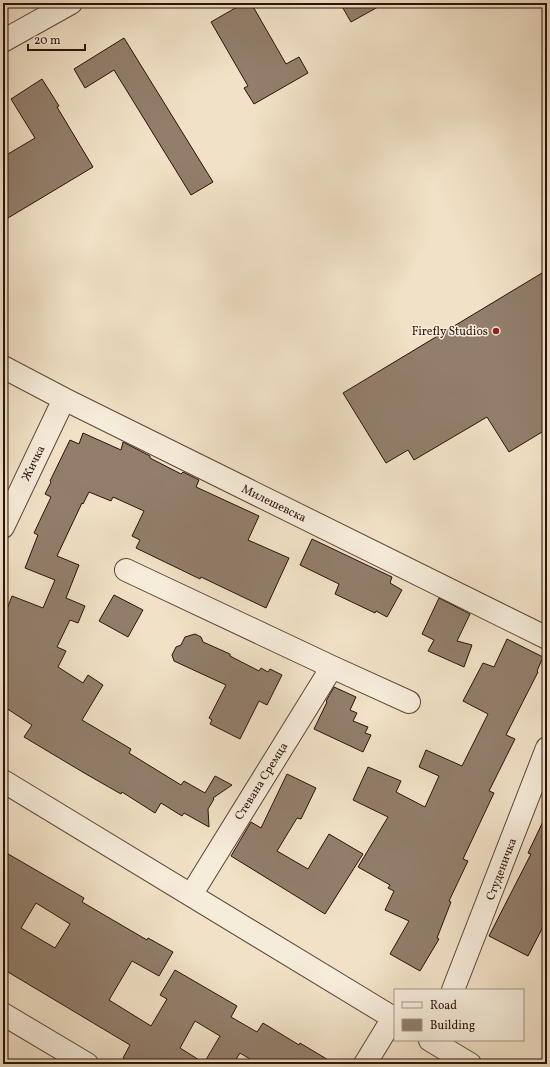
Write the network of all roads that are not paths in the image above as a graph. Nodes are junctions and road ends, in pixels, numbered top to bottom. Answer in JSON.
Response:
{"nodes":[{"id":1,"x":71,"y":3,"type":"edge"},
{"id":2,"x":3,"y":40,"type":"edge"},
{"id":3,"x":3,"y":366,"type":"edge"},
{"id":4,"x":64,"y":399,"type":"junction"},
{"id":5,"x":3,"y":527,"type":"edge"},
{"id":6,"x":126,"y":570,"type":"dead end"},
{"id":7,"x":547,"y":638,"type":"edge"},
{"id":8,"x":332,"y":667,"type":"junction"},
{"id":9,"x":409,"y":702,"type":"dead end"},
{"id":10,"x":547,"y":748,"type":"edge"},
{"id":11,"x":3,"y":781,"type":"edge"},
{"id":12,"x":191,"y":895,"type":"junction"},
{"id":13,"x":454,"y":989,"type":"edge"},
{"id":14,"x":3,"y":1014,"type":"edge"},
{"id":15,"x":394,"y":1018,"type":"edge"},
{"id":16,"x":432,"y":1041,"type":"edge"},
{"id":17,"x":87,"y":1064,"type":"edge"},
{"id":18,"x":365,"y":1064,"type":"edge"},
{"id":19,"x":470,"y":1064,"type":"edge"}],
"edges":[{"from":1,"to":2,"type":"street"},
{"from":3,"to":4,"type":"street","name":"Милешевска"},
{"from":4,"to":5,"type":"street","name":"Жичка"},
{"from":4,"to":7,"type":"street","name":"Милешевска"},
{"from":6,"to":8,"type":"street"},
{"from":8,"to":9,"type":"street"},
{"from":8,"to":12,"type":"street","name":"Стевана Сремца"},
{"from":10,"to":13,"type":"street","name":"Студеничка"},
{"from":11,"to":12,"type":"street"},
{"from":12,"to":15,"type":"street"},
{"from":14,"to":17,"type":"street"},
{"from":15,"to":18,"type":"street"},
{"from":16,"to":19,"type":"street"}]}
